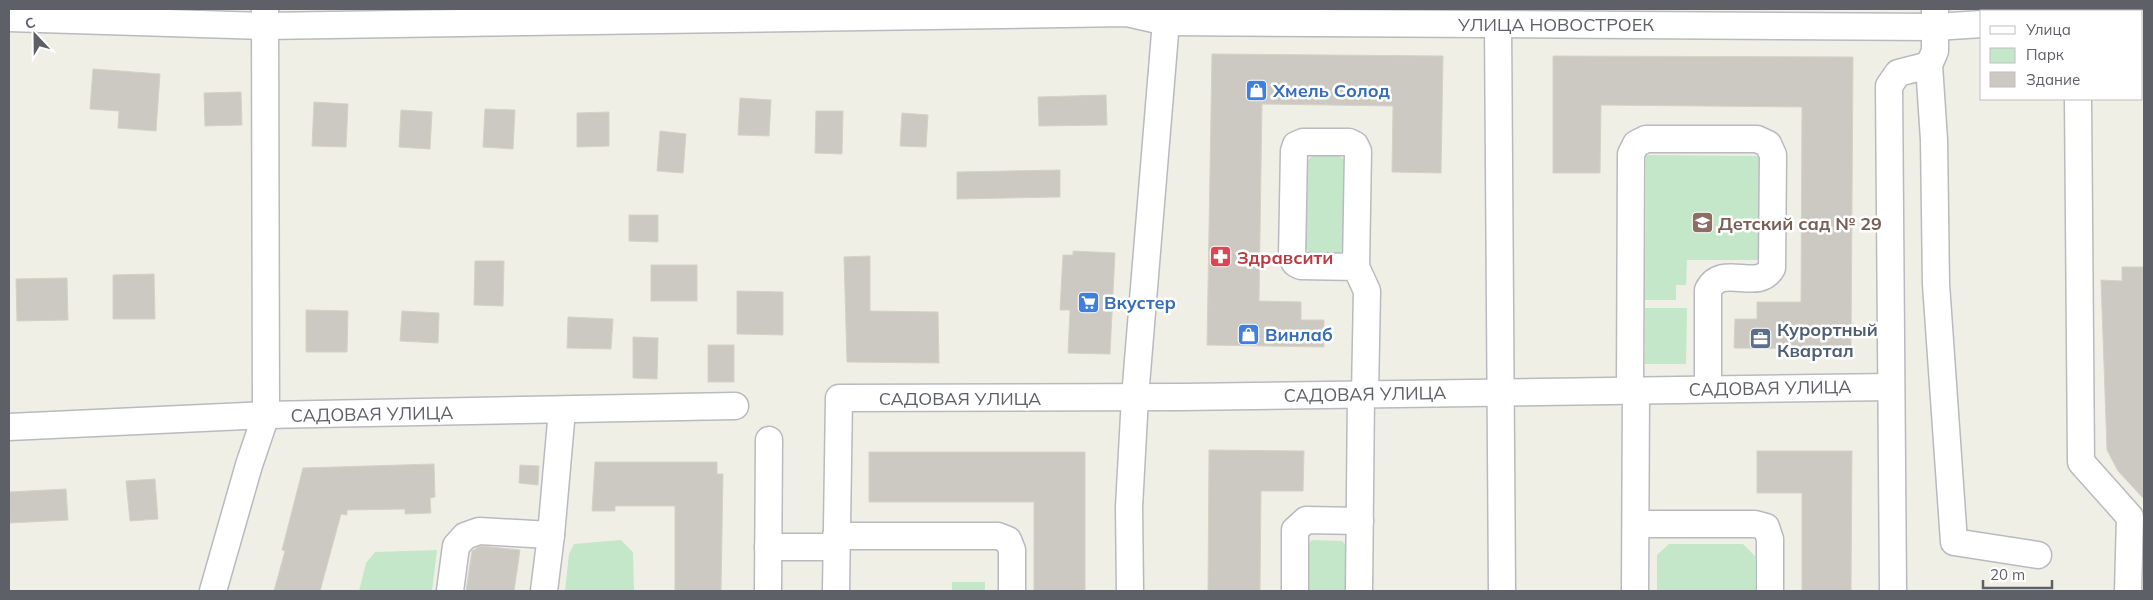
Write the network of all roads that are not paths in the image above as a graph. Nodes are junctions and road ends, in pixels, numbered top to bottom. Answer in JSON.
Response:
{"nodes":[{"id":1,"x":944,"y":12,"type":"edge"},
{"id":2,"x":806,"y":13,"type":"edge"},
{"id":3,"x":1167,"y":15,"type":"edge"},
{"id":4,"x":265,"y":17,"type":"edge"},
{"id":5,"x":9,"y":18,"type":"edge"},
{"id":6,"x":1935,"y":18,"type":"edge"},
{"id":7,"x":1498,"y":24,"type":"junction"},
{"id":8,"x":1980,"y":24,"type":"edge"},
{"id":9,"x":1929,"y":65,"type":"junction"},
{"id":10,"x":2078,"y":100,"type":"edge"},
{"id":11,"x":1356,"y":267,"type":"junction"},
{"id":12,"x":1891,"y":387,"type":"junction"},
{"id":13,"x":1708,"y":389,"type":"junction"},
{"id":14,"x":1633,"y":390,"type":"junction"},
{"id":15,"x":1501,"y":392,"type":"junction"},
{"id":16,"x":1363,"y":394,"type":"junction"},
{"id":17,"x":1135,"y":397,"type":"junction"},
{"id":18,"x":735,"y":406,"type":"dead end"},
{"id":19,"x":562,"y":410,"type":"junction"},
{"id":20,"x":266,"y":416,"type":"junction"},
{"id":21,"x":9,"y":427,"type":"edge"},
{"id":22,"x":769,"y":440,"type":"dead end"},
{"id":23,"x":1360,"y":521,"type":"junction"},
{"id":24,"x":1636,"y":524,"type":"junction"},
{"id":25,"x":552,"y":535,"type":"junction"},
{"id":26,"x":836,"y":541,"type":"junction"},
{"id":27,"x":768,"y":547,"type":"junction"},
{"id":28,"x":2038,"y":555,"type":"dead end"},
{"id":29,"x":214,"y":591,"type":"edge"},
{"id":30,"x":450,"y":591,"type":"edge"},
{"id":31,"x":544,"y":591,"type":"edge"},
{"id":32,"x":768,"y":591,"type":"edge"},
{"id":33,"x":836,"y":591,"type":"edge"},
{"id":34,"x":1012,"y":591,"type":"edge"},
{"id":35,"x":1130,"y":591,"type":"edge"},
{"id":36,"x":1295,"y":591,"type":"edge"},
{"id":37,"x":1359,"y":591,"type":"edge"},
{"id":38,"x":1502,"y":591,"type":"edge"},
{"id":39,"x":1635,"y":591,"type":"edge"},
{"id":40,"x":1770,"y":591,"type":"edge"},
{"id":41,"x":1893,"y":591,"type":"edge"},
{"id":42,"x":2128,"y":591,"type":"edge"}],
"edges":[{"from":1,"to":2,"type":"street","name":"УЛИЦА НОВОСТРОЕК"},
{"from":1,"to":3,"type":"street","name":"УЛИЦА НОВОСТРОЕК"},
{"from":2,"to":4,"type":"street","name":"УЛИЦА НОВОСТРОЕК"},
{"from":3,"to":7,"type":"street","name":"УЛИЦА НОВОСТРОЕК"},
{"from":3,"to":17,"type":"street"},
{"from":4,"to":5,"type":"street","name":"УЛИЦА НОВОСТРОЕК"},
{"from":4,"to":20,"type":"street"},
{"from":6,"to":7,"type":"street","name":"УЛИЦА НОВОСТРОЕК"},
{"from":6,"to":8,"type":"street","name":"УЛИЦА НОВОСТРОЕК"},
{"from":6,"to":9,"type":"street"},
{"from":7,"to":15,"type":"street"},
{"from":9,"to":12,"type":"street"},
{"from":9,"to":28,"type":"street"},
{"from":10,"to":42,"type":"street"},
{"from":11,"to":11,"type":"street"},
{"from":11,"to":16,"type":"street"},
{"from":12,"to":13,"type":"street","name":"САДОВАЯ УЛИЦА"},
{"from":12,"to":41,"type":"street"},
{"from":13,"to":14,"type":"street","name":"САДОВАЯ УЛИЦА"},
{"from":13,"to":14,"type":"street"},
{"from":14,"to":15,"type":"street","name":"САДОВАЯ УЛИЦА"},
{"from":14,"to":24,"type":"street"},
{"from":15,"to":16,"type":"street","name":"САДОВАЯ УЛИЦА"},
{"from":15,"to":38,"type":"street"},
{"from":16,"to":17,"type":"street","name":"САДОВАЯ УЛИЦА"},
{"from":16,"to":23,"type":"street"},
{"from":17,"to":26,"type":"street","name":"САДОВАЯ УЛИЦА"},
{"from":17,"to":35,"type":"street"},
{"from":18,"to":19,"type":"street","name":"САДОВАЯ УЛИЦА"},
{"from":19,"to":20,"type":"street","name":"САДОВАЯ УЛИЦА"},
{"from":19,"to":25,"type":"street"},
{"from":20,"to":21,"type":"street","name":"САДОВАЯ УЛИЦА"},
{"from":20,"to":29,"type":"street"},
{"from":22,"to":27,"type":"street"},
{"from":23,"to":36,"type":"street"},
{"from":23,"to":37,"type":"street"},
{"from":24,"to":39,"type":"street"},
{"from":24,"to":40,"type":"street"},
{"from":25,"to":30,"type":"street"},
{"from":25,"to":31,"type":"street"},
{"from":26,"to":27,"type":"street"},
{"from":26,"to":33,"type":"street"},
{"from":26,"to":34,"type":"street"},
{"from":27,"to":32,"type":"street"}]}
